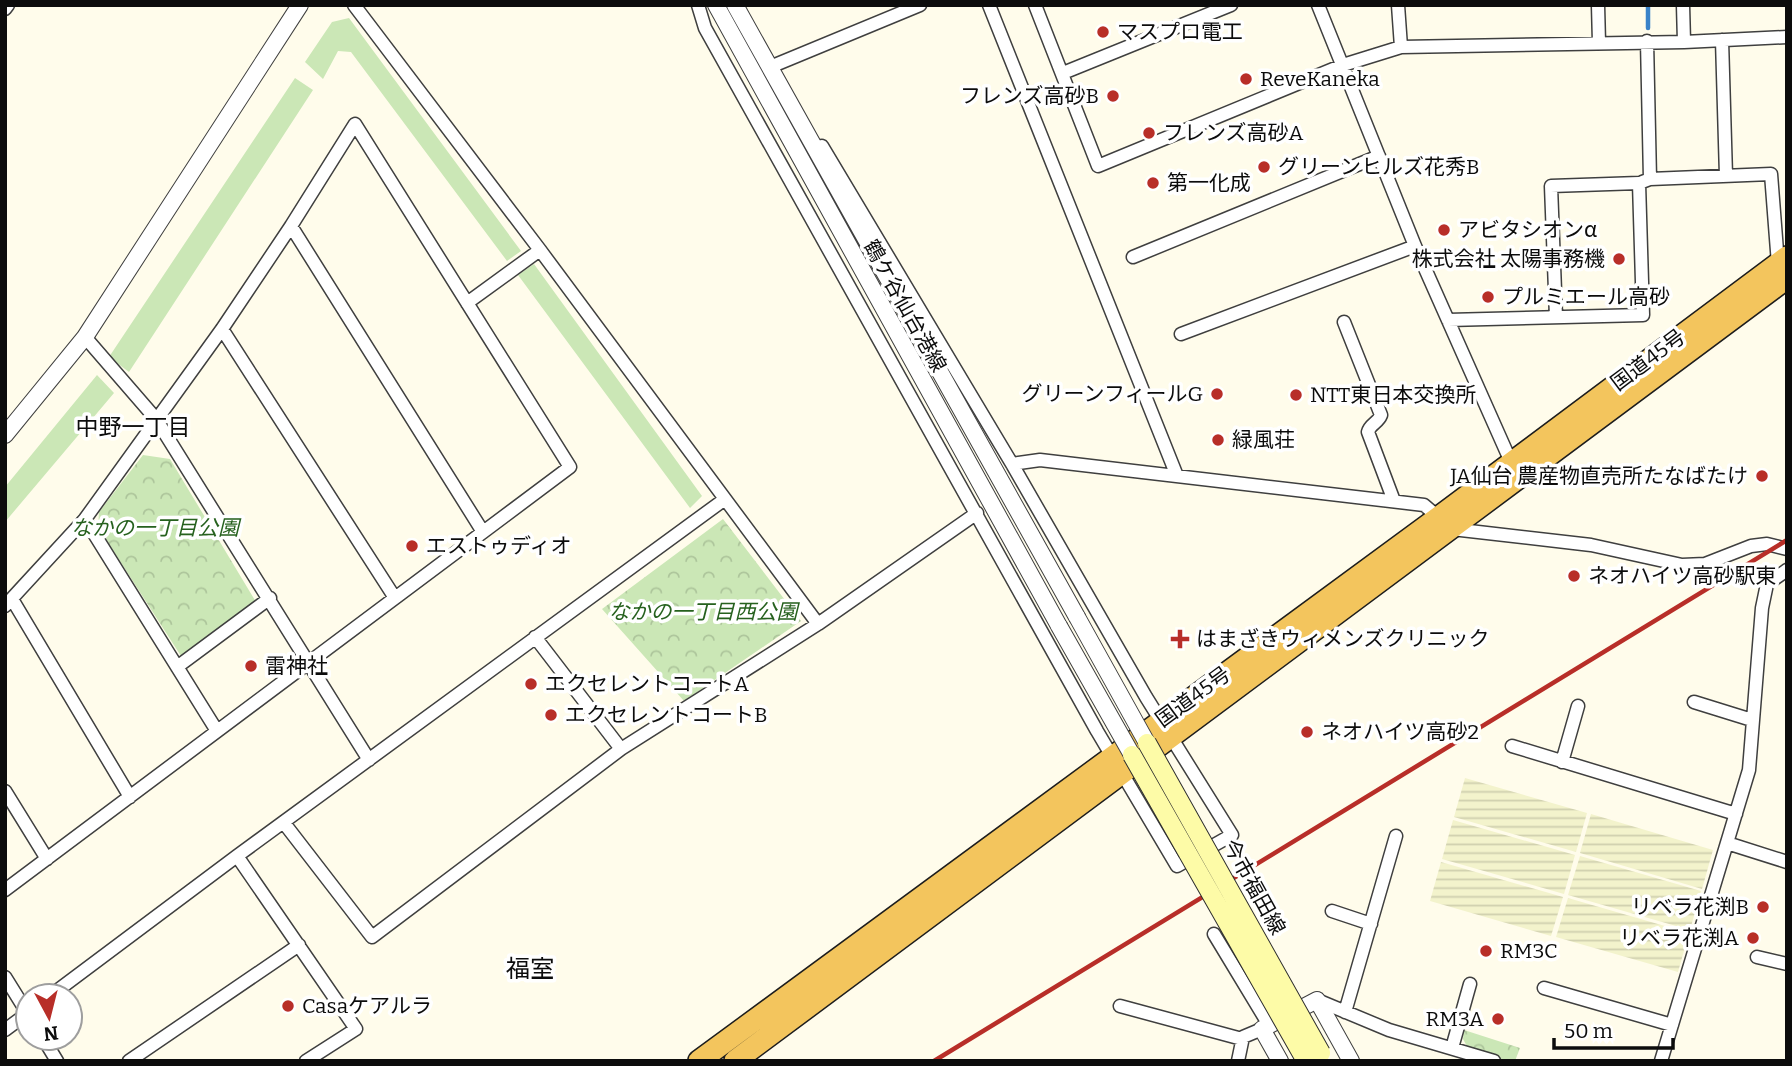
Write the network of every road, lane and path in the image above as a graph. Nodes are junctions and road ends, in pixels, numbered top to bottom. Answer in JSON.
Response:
{"nodes":[{"id":1,"x":300,"y":5,"type":"edge"},
{"id":2,"x":354,"y":5,"type":"edge"},
{"id":3,"x":698,"y":5,"type":"edge"},
{"id":4,"x":716,"y":5,"type":"edge"},
{"id":5,"x":736,"y":5,"type":"edge"},
{"id":6,"x":920,"y":5,"type":"edge"},
{"id":7,"x":989,"y":5,"type":"edge"},
{"id":8,"x":1035,"y":5,"type":"edge"},
{"id":9,"x":1231,"y":5,"type":"edge"},
{"id":10,"x":1318,"y":5,"type":"edge"},
{"id":11,"x":1398,"y":5,"type":"edge"},
{"id":12,"x":1598,"y":5,"type":"edge"},
{"id":13,"x":1683,"y":5,"type":"edge"},
{"id":14,"x":1787,"y":37,"type":"edge"},
{"id":15,"x":1722,"y":40,"type":"junction"},
{"id":16,"x":1647,"y":41,"type":"junction"},
{"id":17,"x":1684,"y":42,"type":"junction"},
{"id":18,"x":1599,"y":43,"type":"junction"},
{"id":19,"x":1401,"y":47,"type":"junction"},
{"id":20,"x":1343,"y":65,"type":"junction"},
{"id":21,"x":770,"y":67,"type":"junction"},
{"id":22,"x":1063,"y":72,"type":"junction"},
{"id":23,"x":787,"y":98,"type":"junction"},
{"id":24,"x":1379,"y":156,"type":"junction"},
{"id":25,"x":1726,"y":176,"type":"junction"},
{"id":26,"x":1644,"y":181,"type":"junction"},
{"id":27,"x":291,"y":226,"type":"junction"},
{"id":28,"x":1415,"y":246,"type":"junction"},
{"id":29,"x":540,"y":250,"type":"junction"},
{"id":30,"x":1133,"y":257,"type":"dead end"},
{"id":31,"x":1784,"y":266,"type":"edge"},
{"id":32,"x":467,"y":303,"type":"junction"},
{"id":33,"x":1556,"y":317,"type":"junction"},
{"id":34,"x":1448,"y":320,"type":"junction"},
{"id":35,"x":1344,"y":322,"type":"dead end"},
{"id":36,"x":222,"y":329,"type":"junction"},
{"id":37,"x":1181,"y":334,"type":"dead end"},
{"id":38,"x":85,"y":337,"type":"junction"},
{"id":39,"x":156,"y":419,"type":"junction"},
{"id":40,"x":5,"y":435,"type":"edge"},
{"id":41,"x":1511,"y":462,"type":"junction"},
{"id":42,"x":1012,"y":464,"type":"junction"},
{"id":43,"x":1177,"y":476,"type":"junction"},
{"id":44,"x":725,"y":499,"type":"junction"},
{"id":45,"x":1394,"y":501,"type":"junction"},
{"id":46,"x":978,"y":513,"type":"junction"},
{"id":47,"x":85,"y":519,"type":"junction"},
{"id":48,"x":1445,"y":523,"type":"junction"},
{"id":49,"x":483,"y":532,"type":"junction"},
{"id":50,"x":1787,"y":549,"type":"edge"},
{"id":51,"x":1787,"y":570,"type":"edge"},
{"id":52,"x":270,"y":598,"type":"junction"},
{"id":53,"x":395,"y":598,"type":"junction"},
{"id":54,"x":9,"y":602,"type":"edge"},
{"id":55,"x":818,"y":624,"type":"junction"},
{"id":56,"x":535,"y":637,"type":"junction"},
{"id":57,"x":309,"y":663,"type":"junction"},
{"id":58,"x":177,"y":667,"type":"junction"},
{"id":59,"x":1693,"y":702,"type":"dead end"},
{"id":60,"x":1578,"y":706,"type":"dead end"},
{"id":61,"x":1752,"y":720,"type":"junction"},
{"id":62,"x":1166,"y":729,"type":"junction"},
{"id":63,"x":217,"y":731,"type":"junction"},
{"id":64,"x":1147,"y":743,"type":"joint"},
{"id":65,"x":1512,"y":746,"type":"dead end"},
{"id":66,"x":621,"y":749,"type":"junction"},
{"id":67,"x":369,"y":760,"type":"junction"},
{"id":68,"x":1122,"y":762,"type":"junction"},
{"id":69,"x":1562,"y":762,"type":"junction"},
{"id":70,"x":5,"y":791,"type":"edge"},
{"id":71,"x":130,"y":797,"type":"junction"},
{"id":72,"x":1735,"y":814,"type":"junction"},
{"id":73,"x":284,"y":823,"type":"junction"},
{"id":74,"x":1396,"y":836,"type":"dead end"},
{"id":75,"x":1727,"y":843,"type":"junction"},
{"id":76,"x":237,"y":856,"type":"junction"},
{"id":77,"x":47,"y":859,"type":"junction"},
{"id":78,"x":1787,"y":862,"type":"edge"},
{"id":79,"x":5,"y":890,"type":"edge"},
{"id":80,"x":1332,"y":911,"type":"dead end"},
{"id":81,"x":1371,"y":924,"type":"junction"},
{"id":82,"x":1214,"y":934,"type":"dead end"},
{"id":83,"x":299,"y":945,"type":"junction"},
{"id":84,"x":1757,"y":957,"type":"dead end"},
{"id":85,"x":1787,"y":964,"type":"edge"},
{"id":86,"x":69,"y":982,"type":"edge"},
{"id":87,"x":1470,"y":984,"type":"dead end"},
{"id":88,"x":1544,"y":988,"type":"dead end"},
{"id":89,"x":1317,"y":1000,"type":"junction"},
{"id":90,"x":1119,"y":1006,"type":"dead end"},
{"id":91,"x":1345,"y":1012,"type":"junction"},
{"id":92,"x":1672,"y":1025,"type":"junction"},
{"id":93,"x":1265,"y":1027,"type":"junction"},
{"id":94,"x":1242,"y":1039,"type":"junction"},
{"id":95,"x":1451,"y":1048,"type":"junction"},
{"id":96,"x":1314,"y":1057,"type":"edge"},
{"id":97,"x":129,"y":1061,"type":"edge"},
{"id":98,"x":306,"y":1061,"type":"edge"},
{"id":99,"x":699,"y":1061,"type":"edge"},
{"id":100,"x":735,"y":1061,"type":"edge"},
{"id":101,"x":1238,"y":1061,"type":"edge"},
{"id":102,"x":1280,"y":1061,"type":"edge"},
{"id":103,"x":1351,"y":1061,"type":"edge"},
{"id":104,"x":1494,"y":1061,"type":"edge"},
{"id":105,"x":1661,"y":1061,"type":"edge"}],
"edges":[{"from":1,"to":38,"type":"street"},
{"from":2,"to":29,"type":"street"},
{"from":3,"to":46,"type":"street"},
{"from":4,"to":68,"type":"street","name":"鶴ケ谷仙台港線","bridge":true},
{"from":5,"to":21,"type":"street","name":"鶴ケ谷仙台港線"},
{"from":6,"to":21,"type":"street"},
{"from":7,"to":43,"type":"street"},
{"from":8,"to":22,"type":"street"},
{"from":9,"to":22,"type":"street"},
{"from":10,"to":20,"type":"street"},
{"from":11,"to":19,"type":"street"},
{"from":12,"to":18,"type":"street"},
{"from":13,"to":17,"type":"street"},
{"from":14,"to":15,"type":"street"},
{"from":15,"to":17,"type":"street"},
{"from":15,"to":25,"type":"street"},
{"from":16,"to":17,"type":"street"},
{"from":16,"to":18,"type":"street"},
{"from":16,"to":26,"type":"street"},
{"from":18,"to":19,"type":"street"},
{"from":19,"to":20,"type":"street"},
{"from":20,"to":22,"type":"street"},
{"from":20,"to":24,"type":"street"},
{"from":21,"to":23,"type":"street","name":"鶴ケ谷仙台港線"},
{"from":23,"to":42,"type":"street"},
{"from":23,"to":64,"type":"street","name":"鶴ケ谷仙台港線","bridge":true},
{"from":24,"to":28,"type":"street"},
{"from":24,"to":30,"type":"street"},
{"from":25,"to":26,"type":"street"},
{"from":25,"to":31,"type":"street"},
{"from":26,"to":33,"type":"street"},
{"from":26,"to":33,"type":"street"},
{"from":27,"to":32,"type":"street"},
{"from":27,"to":36,"type":"street"},
{"from":27,"to":49,"type":"street"},
{"from":28,"to":34,"type":"street"},
{"from":28,"to":37,"type":"street"},
{"from":29,"to":32,"type":"street"},
{"from":29,"to":44,"type":"street"},
{"from":31,"to":41,"type":"highway","name":"国道45号"},
{"from":31,"to":48,"type":"highway","name":"国道45号"},
{"from":32,"to":49,"type":"street"},
{"from":33,"to":34,"type":"street"},
{"from":34,"to":41,"type":"street"},
{"from":35,"to":45,"type":"street"},
{"from":36,"to":39,"type":"street"},
{"from":36,"to":53,"type":"street"},
{"from":38,"to":39,"type":"street"},
{"from":38,"to":40,"type":"street"},
{"from":39,"to":47,"type":"street"},
{"from":39,"to":52,"type":"street"},
{"from":41,"to":48,"type":"highway","name":"国道45号"},
{"from":42,"to":43,"type":"street"},
{"from":42,"to":62,"type":"street"},
{"from":43,"to":45,"type":"street"},
{"from":44,"to":55,"type":"street"},
{"from":44,"to":56,"type":"street"},
{"from":45,"to":48,"type":"street"},
{"from":46,"to":55,"type":"street"},
{"from":46,"to":68,"type":"street"},
{"from":47,"to":54,"type":"street"},
{"from":47,"to":58,"type":"street"},
{"from":48,"to":50,"type":"street"},
{"from":48,"to":62,"type":"highway","name":"国道45号"},
{"from":49,"to":53,"type":"street"},
{"from":51,"to":61,"type":"street"},
{"from":52,"to":57,"type":"street"},
{"from":52,"to":58,"type":"street"},
{"from":53,"to":57,"type":"street"},
{"from":54,"to":71,"type":"street"},
{"from":55,"to":66,"type":"street"},
{"from":56,"to":66,"type":"street"},
{"from":56,"to":67,"type":"street"},
{"from":57,"to":63,"type":"street"},
{"from":57,"to":67,"type":"street"},
{"from":58,"to":63,"type":"street"},
{"from":59,"to":61,"type":"street"},
{"from":60,"to":69,"type":"street"},
{"from":61,"to":72,"type":"street"},
{"from":62,"to":68,"type":"highway","name":"国道45号"},
{"from":62,"to":68,"type":"street"},
{"from":63,"to":71,"type":"street"},
{"from":64,"to":96,"type":"main road","name":"今市福田線","bridge":true},
{"from":65,"to":69,"type":"street"},
{"from":66,"to":73,"type":"street"},
{"from":67,"to":73,"type":"street"},
{"from":68,"to":96,"type":"main road","name":"今市福田線","bridge":true},
{"from":68,"to":99,"type":"highway","name":"国道45号"},
{"from":68,"to":100,"type":"highway","name":"国道45号"},
{"from":69,"to":72,"type":"street"},
{"from":70,"to":77,"type":"street"},
{"from":71,"to":77,"type":"street"},
{"from":72,"to":75,"type":"street"},
{"from":73,"to":76,"type":"street"},
{"from":74,"to":81,"type":"street"},
{"from":75,"to":78,"type":"street"},
{"from":75,"to":92,"type":"street"},
{"from":76,"to":83,"type":"street"},
{"from":76,"to":86,"type":"street"},
{"from":77,"to":79,"type":"street"},
{"from":80,"to":81,"type":"street"},
{"from":81,"to":91,"type":"street"},
{"from":82,"to":93,"type":"street"},
{"from":83,"to":97,"type":"street"},
{"from":83,"to":98,"type":"street"},
{"from":84,"to":85,"type":"street"},
{"from":87,"to":95,"type":"street"},
{"from":88,"to":92,"type":"street"},
{"from":89,"to":91,"type":"street"},
{"from":89,"to":93,"type":"street"},
{"from":89,"to":103,"type":"street"},
{"from":90,"to":94,"type":"street"},
{"from":91,"to":95,"type":"street"},
{"from":92,"to":105,"type":"street"},
{"from":93,"to":94,"type":"street"},
{"from":93,"to":102,"type":"street"},
{"from":94,"to":101,"type":"street"},
{"from":95,"to":104,"type":"street"}]}
